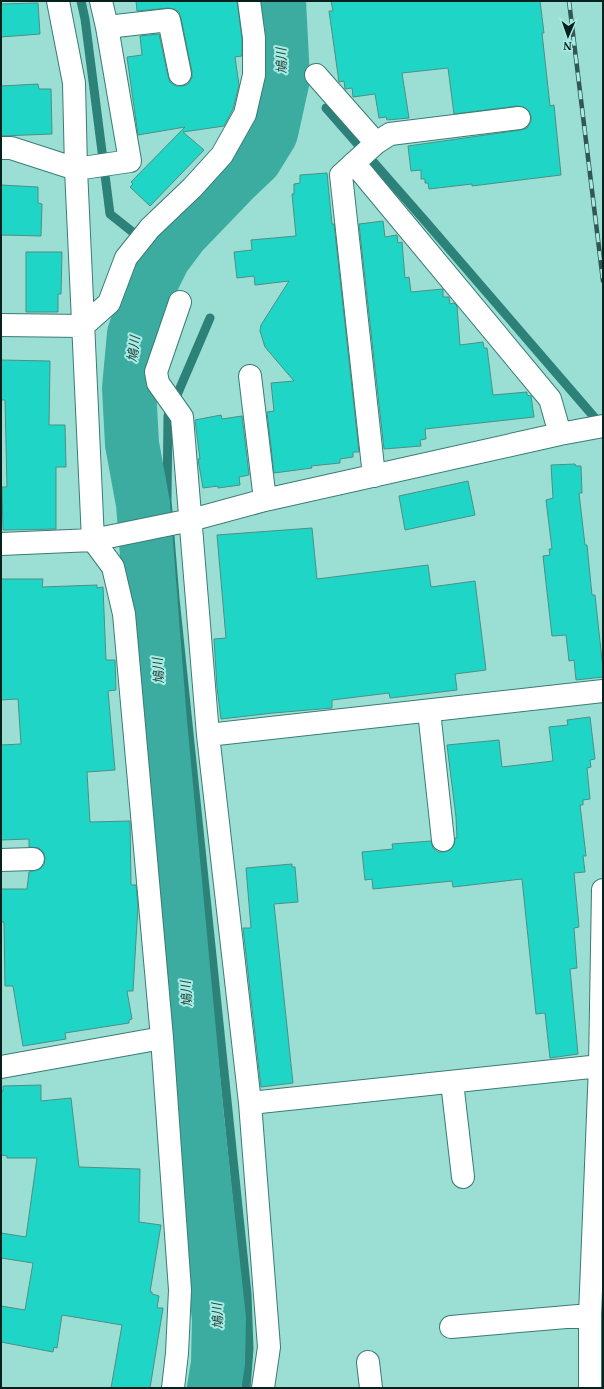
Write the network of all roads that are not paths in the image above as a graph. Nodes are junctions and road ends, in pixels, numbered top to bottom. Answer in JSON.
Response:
{"nodes":[{"id":1,"x":58,"y":1,"type":"edge"},
{"id":2,"x":101,"y":1,"type":"edge"},
{"id":3,"x":250,"y":1,"type":"edge"},
{"id":4,"x":107,"y":27,"type":"junction"},
{"id":5,"x":180,"y":74,"type":"dead end"},
{"id":6,"x":316,"y":75,"type":"dead end"},
{"id":7,"x":519,"y":118,"type":"dead end"},
{"id":8,"x":1,"y":148,"type":"edge"},
{"id":9,"x":365,"y":153,"type":"junction"},
{"id":10,"x":76,"y":169,"type":"junction"},
{"id":11,"x":180,"y":302,"type":"dead end"},
{"id":12,"x":1,"y":325,"type":"edge"},
{"id":13,"x":83,"y":326,"type":"junction"},
{"id":14,"x":250,"y":376,"type":"dead end"},
{"id":15,"x":593,"y":428,"type":"edge"},
{"id":16,"x":560,"y":434,"type":"junction"},
{"id":17,"x":374,"y":476,"type":"junction"},
{"id":18,"x":266,"y":500,"type":"junction"},
{"id":19,"x":185,"y":521,"type":"junction"},
{"id":20,"x":93,"y":540,"type":"junction"},
{"id":21,"x":1,"y":544,"type":"edge"},
{"id":22,"x":603,"y":691,"type":"edge"},
{"id":23,"x":429,"y":711,"type":"junction"},
{"id":24,"x":208,"y":735,"type":"junction"},
{"id":25,"x":442,"y":840,"type":"dead end"},
{"id":26,"x":33,"y":858,"type":"dead end"},
{"id":27,"x":1,"y":860,"type":"edge"},
{"id":28,"x":603,"y":890,"type":"edge"},
{"id":29,"x":162,"y":1038,"type":"junction"},
{"id":30,"x":600,"y":1066,"type":"junction"},
{"id":31,"x":1,"y":1067,"type":"edge"},
{"id":32,"x":452,"y":1082,"type":"junction"},
{"id":33,"x":250,"y":1103,"type":"junction"},
{"id":34,"x":463,"y":1177,"type":"dead end"},
{"id":35,"x":590,"y":1315,"type":"junction"},
{"id":36,"x":452,"y":1327,"type":"dead end"},
{"id":37,"x":368,"y":1362,"type":"dead end"},
{"id":38,"x":173,"y":1388,"type":"edge"},
{"id":39,"x":263,"y":1388,"type":"edge"},
{"id":40,"x":371,"y":1388,"type":"edge"},
{"id":41,"x":590,"y":1388,"type":"edge"}],
"edges":[{"from":1,"to":10,"type":"street"},
{"from":2,"to":4,"type":"street"},
{"from":3,"to":13,"type":"street"},
{"from":4,"to":5,"type":"street"},
{"from":4,"to":10,"type":"street"},
{"from":6,"to":9,"type":"street"},
{"from":7,"to":9,"type":"street"},
{"from":8,"to":10,"type":"street"},
{"from":9,"to":16,"type":"street"},
{"from":9,"to":17,"type":"street"},
{"from":10,"to":13,"type":"street"},
{"from":11,"to":19,"type":"street"},
{"from":12,"to":13,"type":"street"},
{"from":13,"to":20,"type":"street"},
{"from":14,"to":18,"type":"street"},
{"from":15,"to":16,"type":"street"},
{"from":16,"to":17,"type":"street"},
{"from":17,"to":18,"type":"street"},
{"from":18,"to":19,"type":"street"},
{"from":19,"to":20,"type":"street"},
{"from":19,"to":24,"type":"street"},
{"from":20,"to":21,"type":"street"},
{"from":20,"to":29,"type":"street"},
{"from":22,"to":23,"type":"street"},
{"from":23,"to":24,"type":"street"},
{"from":23,"to":25,"type":"street"},
{"from":24,"to":33,"type":"street"},
{"from":26,"to":27,"type":"street"},
{"from":28,"to":30,"type":"street"},
{"from":29,"to":31,"type":"street"},
{"from":29,"to":38,"type":"street"},
{"from":30,"to":32,"type":"street"},
{"from":30,"to":35,"type":"street"},
{"from":32,"to":33,"type":"street"},
{"from":32,"to":34,"type":"street"},
{"from":33,"to":39,"type":"street"},
{"from":35,"to":36,"type":"street"},
{"from":35,"to":41,"type":"street"},
{"from":37,"to":40,"type":"street"}]}
